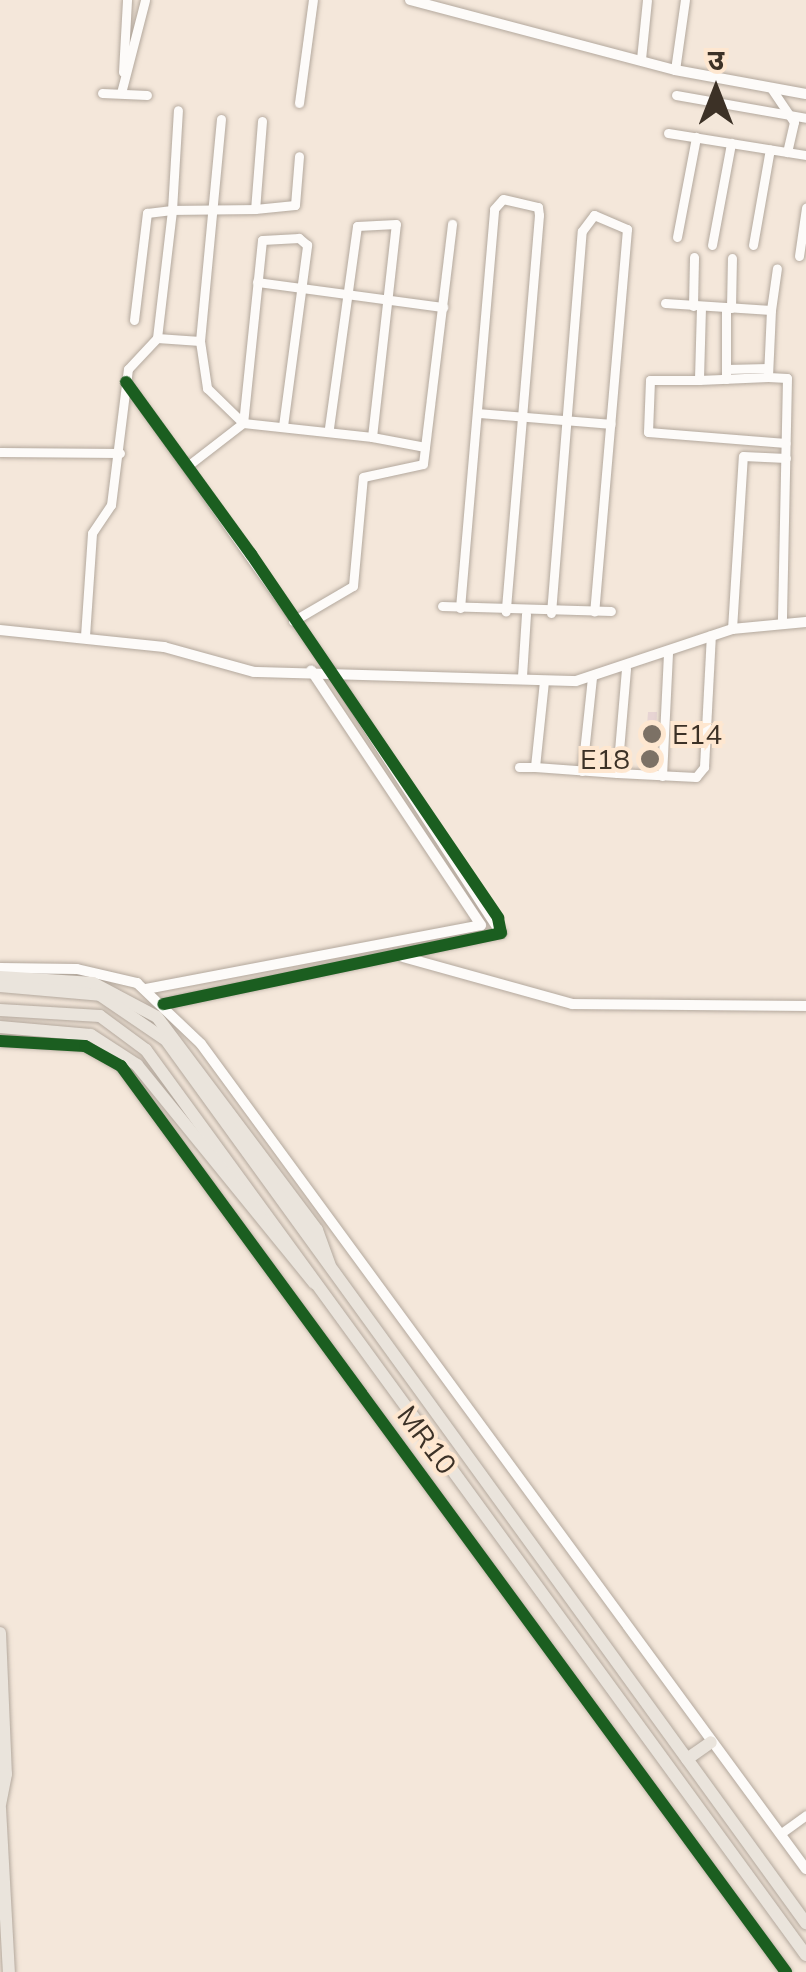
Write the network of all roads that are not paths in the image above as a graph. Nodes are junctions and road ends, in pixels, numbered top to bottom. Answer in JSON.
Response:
{"nodes":[{"id":1,"x":127,"y":0,"type":"edge"},
{"id":2,"x":145,"y":0,"type":"edge"},
{"id":3,"x":313,"y":0,"type":"edge"},
{"id":4,"x":410,"y":0,"type":"edge"},
{"id":5,"x":647,"y":0,"type":"edge"},
{"id":6,"x":685,"y":0,"type":"edge"},
{"id":7,"x":424,"y":2,"type":"edge"},
{"id":8,"x":641,"y":60,"type":"junction"},
{"id":9,"x":675,"y":70,"type":"junction"},
{"id":10,"x":771,"y":88,"type":"junction"},
{"id":11,"x":102,"y":92,"type":"dead end"},
{"id":12,"x":121,"y":93,"type":"junction"},
{"id":13,"x":806,"y":94,"type":"edge"},
{"id":14,"x":148,"y":95,"type":"dead end"},
{"id":15,"x":676,"y":95,"type":"dead end"},
{"id":16,"x":299,"y":103,"type":"dead end"},
{"id":17,"x":178,"y":110,"type":"dead end"},
{"id":18,"x":791,"y":115,"type":"junction"},
{"id":19,"x":806,"y":118,"type":"edge"},
{"id":20,"x":222,"y":119,"type":"dead end"},
{"id":21,"x":262,"y":122,"type":"dead end"},
{"id":22,"x":668,"y":133,"type":"dead end"},
{"id":23,"x":696,"y":137,"type":"junction"},
{"id":24,"x":731,"y":143,"type":"junction"},
{"id":25,"x":770,"y":149,"type":"junction"},
{"id":26,"x":787,"y":152,"type":"junction"},
{"id":27,"x":299,"y":156,"type":"dead end"},
{"id":28,"x":806,"y":156,"type":"edge"},
{"id":29,"x":216,"y":208,"type":"junction"},
{"id":30,"x":806,"y":208,"type":"edge"},
{"id":31,"x":172,"y":210,"type":"junction"},
{"id":32,"x":255,"y":210,"type":"junction"},
{"id":33,"x":452,"y":224,"type":"dead end"},
{"id":34,"x":677,"y":237,"type":"dead end"},
{"id":35,"x":753,"y":244,"type":"dead end"},
{"id":36,"x":712,"y":245,"type":"dead end"},
{"id":37,"x":694,"y":256,"type":"dead end"},
{"id":38,"x":798,"y":256,"type":"dead end"},
{"id":39,"x":732,"y":258,"type":"dead end"},
{"id":40,"x":777,"y":268,"type":"dead end"},
{"id":41,"x":257,"y":282,"type":"junction"},
{"id":42,"x":300,"y":291,"type":"junction"},
{"id":43,"x":346,"y":298,"type":"junction"},
{"id":44,"x":390,"y":301,"type":"junction"},
{"id":45,"x":665,"y":303,"type":"dead end"},
{"id":46,"x":442,"y":307,"type":"junction"},
{"id":47,"x":697,"y":307,"type":"junction"},
{"id":48,"x":728,"y":308,"type":"junction"},
{"id":49,"x":771,"y":310,"type":"junction"},
{"id":50,"x":134,"y":320,"type":"dead end"},
{"id":51,"x":157,"y":338,"type":"junction"},
{"id":52,"x":200,"y":341,"type":"junction"},
{"id":53,"x":768,"y":372,"type":"junction"},
{"id":54,"x":726,"y":374,"type":"junction"},
{"id":55,"x":699,"y":380,"type":"junction"},
{"id":56,"x":126,"y":382,"type":"junction"},
{"id":57,"x":478,"y":413,"type":"junction"},
{"id":58,"x":522,"y":416,"type":"junction"},
{"id":59,"x":568,"y":420,"type":"junction"},
{"id":60,"x":242,"y":423,"type":"junction"},
{"id":61,"x":611,"y":424,"type":"junction"},
{"id":62,"x":283,"y":426,"type":"junction"},
{"id":63,"x":329,"y":430,"type":"junction"},
{"id":64,"x":372,"y":437,"type":"junction"},
{"id":65,"x":786,"y":443,"type":"junction"},
{"id":66,"x":425,"y":447,"type":"junction"},
{"id":67,"x":0,"y":452,"type":"edge"},
{"id":68,"x":120,"y":454,"type":"junction"},
{"id":69,"x":786,"y":458,"type":"junction"},
{"id":70,"x":190,"y":464,"type":"junction"},
{"id":71,"x":442,"y":606,"type":"dead end"},
{"id":72,"x":460,"y":608,"type":"junction"},
{"id":73,"x":611,"y":611,"type":"dead end"},
{"id":74,"x":506,"y":612,"type":"junction"},
{"id":75,"x":594,"y":612,"type":"junction"},
{"id":76,"x":551,"y":613,"type":"junction"},
{"id":77,"x":526,"y":614,"type":"junction"},
{"id":78,"x":293,"y":621,"type":"junction"},
{"id":79,"x":782,"y":621,"type":"junction"},
{"id":80,"x":806,"y":622,"type":"edge"},
{"id":81,"x":732,"y":629,"type":"junction"},
{"id":82,"x":0,"y":630,"type":"edge"},
{"id":83,"x":711,"y":635,"type":"junction"},
{"id":84,"x":85,"y":636,"type":"junction"},
{"id":85,"x":668,"y":652,"type":"junction"},
{"id":86,"x":626,"y":669,"type":"junction"},
{"id":87,"x":310,"y":670,"type":"junction"},
{"id":88,"x":330,"y":670,"type":"junction"},
{"id":89,"x":522,"y":676,"type":"junction"},
{"id":90,"x":592,"y":678,"type":"junction"},
{"id":91,"x":544,"y":682,"type":"junction"},
{"id":92,"x":519,"y":767,"type":"dead end"},
{"id":93,"x":535,"y":767,"type":"junction"},
{"id":94,"x":582,"y":771,"type":"junction"},
{"id":95,"x":617,"y":773,"type":"junction"},
{"id":96,"x":662,"y":776,"type":"junction"},
{"id":97,"x":370,"y":946,"type":"junction"},
{"id":98,"x":399,"y":956,"type":"junction"},
{"id":99,"x":0,"y":968,"type":"edge"},
{"id":100,"x":0,"y":977,"type":"edge"},
{"id":101,"x":0,"y":986,"type":"edge"},
{"id":102,"x":146,"y":990,"type":"junction"},
{"id":103,"x":164,"y":1004,"type":"junction"},
{"id":104,"x":806,"y":1006,"type":"edge"},
{"id":105,"x":0,"y":1010,"type":"edge"},
{"id":106,"x":0,"y":1027,"type":"edge"},
{"id":107,"x":0,"y":1041,"type":"edge"},
{"id":108,"x":330,"y":1267,"type":"junction"},
{"id":109,"x":321,"y":1287,"type":"junction"},
{"id":110,"x":0,"y":1632,"type":"edge"},
{"id":111,"x":711,"y":1742,"type":"junction"},
{"id":112,"x":687,"y":1759,"type":"junction"},
{"id":113,"x":0,"y":1806,"type":"edge"},
{"id":114,"x":806,"y":1816,"type":"edge"},
{"id":115,"x":780,"y":1834,"type":"junction"},
{"id":116,"x":806,"y":1869,"type":"edge"},
{"id":117,"x":806,"y":1923,"type":"edge"},
{"id":118,"x":806,"y":1955,"type":"edge"},
{"id":119,"x":9,"y":1972,"type":"edge"},
{"id":120,"x":786,"y":1972,"type":"edge"}],
"edges":[{"from":1,"to":12,"type":"street"},
{"from":2,"to":12,"type":"street"},
{"from":3,"to":16,"type":"street"},
{"from":4,"to":7,"type":"street"},
{"from":5,"to":8,"type":"street"},
{"from":6,"to":9,"type":"street"},
{"from":7,"to":8,"type":"street"},
{"from":8,"to":9,"type":"street"},
{"from":9,"to":10,"type":"street"},
{"from":10,"to":13,"type":"street"},
{"from":10,"to":18,"type":"street"},
{"from":11,"to":12,"type":"street"},
{"from":12,"to":14,"type":"street"},
{"from":15,"to":18,"type":"street"},
{"from":17,"to":31,"type":"street"},
{"from":18,"to":19,"type":"street"},
{"from":18,"to":26,"type":"street"},
{"from":20,"to":29,"type":"street"},
{"from":21,"to":32,"type":"street"},
{"from":22,"to":23,"type":"street"},
{"from":23,"to":24,"type":"street"},
{"from":23,"to":34,"type":"street"},
{"from":24,"to":25,"type":"street"},
{"from":24,"to":36,"type":"street"},
{"from":25,"to":26,"type":"street"},
{"from":25,"to":35,"type":"street"},
{"from":26,"to":28,"type":"street"},
{"from":27,"to":32,"type":"street"},
{"from":29,"to":31,"type":"street"},
{"from":29,"to":32,"type":"street"},
{"from":29,"to":52,"type":"street"},
{"from":30,"to":38,"type":"street"},
{"from":31,"to":50,"type":"street"},
{"from":31,"to":51,"type":"street"},
{"from":33,"to":46,"type":"street"},
{"from":37,"to":47,"type":"street"},
{"from":39,"to":48,"type":"street"},
{"from":40,"to":49,"type":"street"},
{"from":41,"to":42,"type":"street"},
{"from":41,"to":42,"type":"street"},
{"from":41,"to":60,"type":"street"},
{"from":42,"to":43,"type":"street"},
{"from":42,"to":62,"type":"street"},
{"from":43,"to":44,"type":"street"},
{"from":43,"to":44,"type":"street"},
{"from":43,"to":63,"type":"street"},
{"from":44,"to":46,"type":"street"},
{"from":44,"to":64,"type":"street"},
{"from":45,"to":47,"type":"street"},
{"from":46,"to":66,"type":"street"},
{"from":47,"to":48,"type":"street"},
{"from":47,"to":55,"type":"street"},
{"from":48,"to":49,"type":"street"},
{"from":48,"to":54,"type":"street"},
{"from":49,"to":53,"type":"street"},
{"from":51,"to":52,"type":"street"},
{"from":51,"to":56,"type":"street"},
{"from":52,"to":60,"type":"street"},
{"from":53,"to":54,"type":"street"},
{"from":53,"to":65,"type":"street"},
{"from":54,"to":55,"type":"street"},
{"from":55,"to":65,"type":"street"},
{"from":56,"to":68,"type":"street"},
{"from":56,"to":70,"type":"street"},
{"from":57,"to":58,"type":"street"},
{"from":57,"to":58,"type":"street"},
{"from":57,"to":72,"type":"street"},
{"from":58,"to":59,"type":"street"},
{"from":58,"to":74,"type":"street"},
{"from":59,"to":61,"type":"street"},
{"from":59,"to":61,"type":"street"},
{"from":59,"to":76,"type":"street"},
{"from":60,"to":62,"type":"street"},
{"from":60,"to":70,"type":"street"},
{"from":61,"to":75,"type":"street"},
{"from":62,"to":63,"type":"street"},
{"from":63,"to":64,"type":"street"},
{"from":64,"to":66,"type":"street"},
{"from":65,"to":69,"type":"street"},
{"from":66,"to":78,"type":"street"},
{"from":67,"to":68,"type":"street"},
{"from":68,"to":84,"type":"street"},
{"from":69,"to":79,"type":"street"},
{"from":69,"to":81,"type":"street"},
{"from":70,"to":78,"type":"street"},
{"from":71,"to":72,"type":"street"},
{"from":72,"to":74,"type":"street"},
{"from":73,"to":75,"type":"street"},
{"from":74,"to":77,"type":"street"},
{"from":75,"to":76,"type":"street"},
{"from":76,"to":77,"type":"street"},
{"from":77,"to":89,"type":"street"},
{"from":78,"to":88,"type":"street"},
{"from":79,"to":80,"type":"street"},
{"from":79,"to":81,"type":"street"},
{"from":81,"to":83,"type":"street"},
{"from":82,"to":84,"type":"street"},
{"from":83,"to":85,"type":"street"},
{"from":83,"to":96,"type":"street"},
{"from":84,"to":87,"type":"street"},
{"from":85,"to":86,"type":"street"},
{"from":85,"to":96,"type":"street"},
{"from":86,"to":90,"type":"street"},
{"from":86,"to":95,"type":"street"},
{"from":87,"to":88,"type":"street"},
{"from":87,"to":97,"type":"street"},
{"from":88,"to":89,"type":"street"},
{"from":88,"to":98,"type":"street"},
{"from":89,"to":91,"type":"street"},
{"from":90,"to":91,"type":"street"},
{"from":90,"to":94,"type":"street"},
{"from":91,"to":93,"type":"street"},
{"from":92,"to":93,"type":"street"},
{"from":93,"to":94,"type":"street"},
{"from":94,"to":95,"type":"street"},
{"from":95,"to":96,"type":"street"},
{"from":97,"to":98,"type":"street"},
{"from":97,"to":102,"type":"street"},
{"from":98,"to":103,"type":"street"},
{"from":98,"to":104,"type":"street"},
{"from":99,"to":102,"type":"street"},
{"from":100,"to":108,"type":"main road"},
{"from":101,"to":108,"type":"main road","name":"MR10"},
{"from":102,"to":103,"type":"street"},
{"from":103,"to":111,"type":"street"},
{"from":105,"to":109,"type":"main road","name":"MR10"},
{"from":106,"to":109,"type":"main road"},
{"from":107,"to":120,"type":"street"},
{"from":108,"to":112,"type":"main road","name":"MR10"},
{"from":109,"to":118,"type":"main road","name":"MR10"},
{"from":110,"to":113,"type":"main road"},
{"from":111,"to":112,"type":"main road"},
{"from":111,"to":115,"type":"street"},
{"from":112,"to":117,"type":"main road","name":"MR10"},
{"from":113,"to":119,"type":"main road"},
{"from":114,"to":115,"type":"street"},
{"from":115,"to":116,"type":"street"}]}
